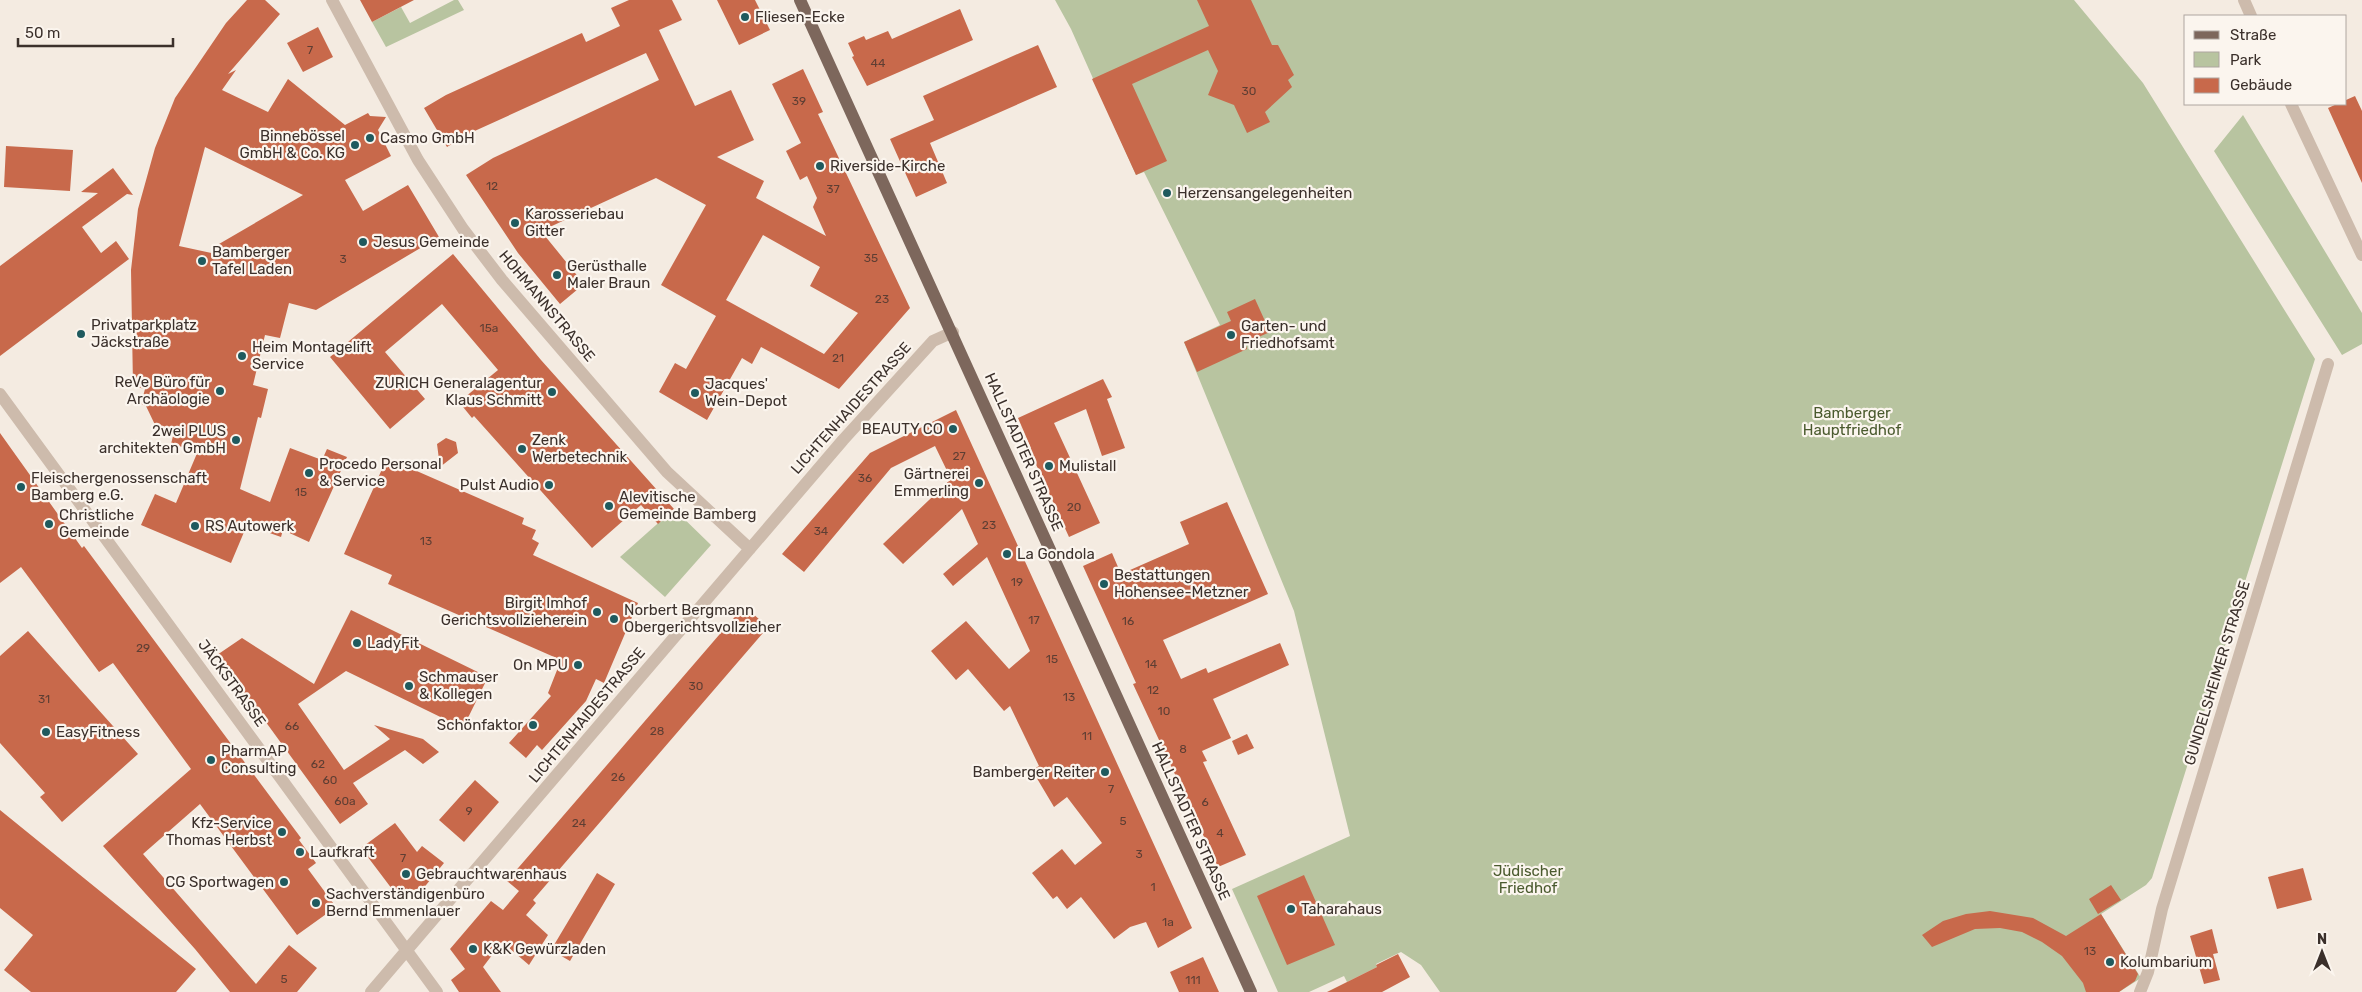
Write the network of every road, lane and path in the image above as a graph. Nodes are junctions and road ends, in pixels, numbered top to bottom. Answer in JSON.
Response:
{"nodes":[{"id":1,"x":332,"y":0,"type":"edge"},
{"id":2,"x":800,"y":0,"type":"edge"},
{"id":3,"x":2244,"y":0,"type":"edge"},
{"id":4,"x":2251,"y":15,"type":"edge"},
{"id":5,"x":2291,"y":105,"type":"edge"},
{"id":6,"x":2362,"y":255,"type":"edge"},
{"id":7,"x":953,"y":332,"type":"junction"},
{"id":8,"x":2328,"y":364,"type":"dead end"},
{"id":9,"x":0,"y":394,"type":"edge"},
{"id":10,"x":750,"y":549,"type":"junction"},
{"id":11,"x":406,"y":951,"type":"junction"},
{"id":12,"x":371,"y":992,"type":"edge"},
{"id":13,"x":437,"y":992,"type":"edge"},
{"id":14,"x":1252,"y":992,"type":"edge"},
{"id":15,"x":2140,"y":992,"type":"edge"}],
"edges":[{"from":1,"to":10,"type":"street","name":"HOHMANNSTRASSE"},
{"from":2,"to":7,"type":"main road","name":"HALLSTADTER STRASSE"},
{"from":3,"to":4,"type":"street"},
{"from":5,"to":6,"type":"street"},
{"from":7,"to":10,"type":"street","name":"LICHTENHAIDESTRASSE"},
{"from":7,"to":14,"type":"main road","name":"HALLSTADTER STRASSE"},
{"from":8,"to":15,"type":"street","name":"GUNDELSHEIMER STRASSE"},
{"from":9,"to":11,"type":"street","name":"JÄCKSTRASSE"},
{"from":10,"to":11,"type":"street","name":"LICHTENHAIDESTRASSE"},
{"from":11,"to":12,"type":"street","name":"LICHTENHAIDESTRASSE"},
{"from":11,"to":13,"type":"street","name":"JÄCKSTRASSE"}]}
